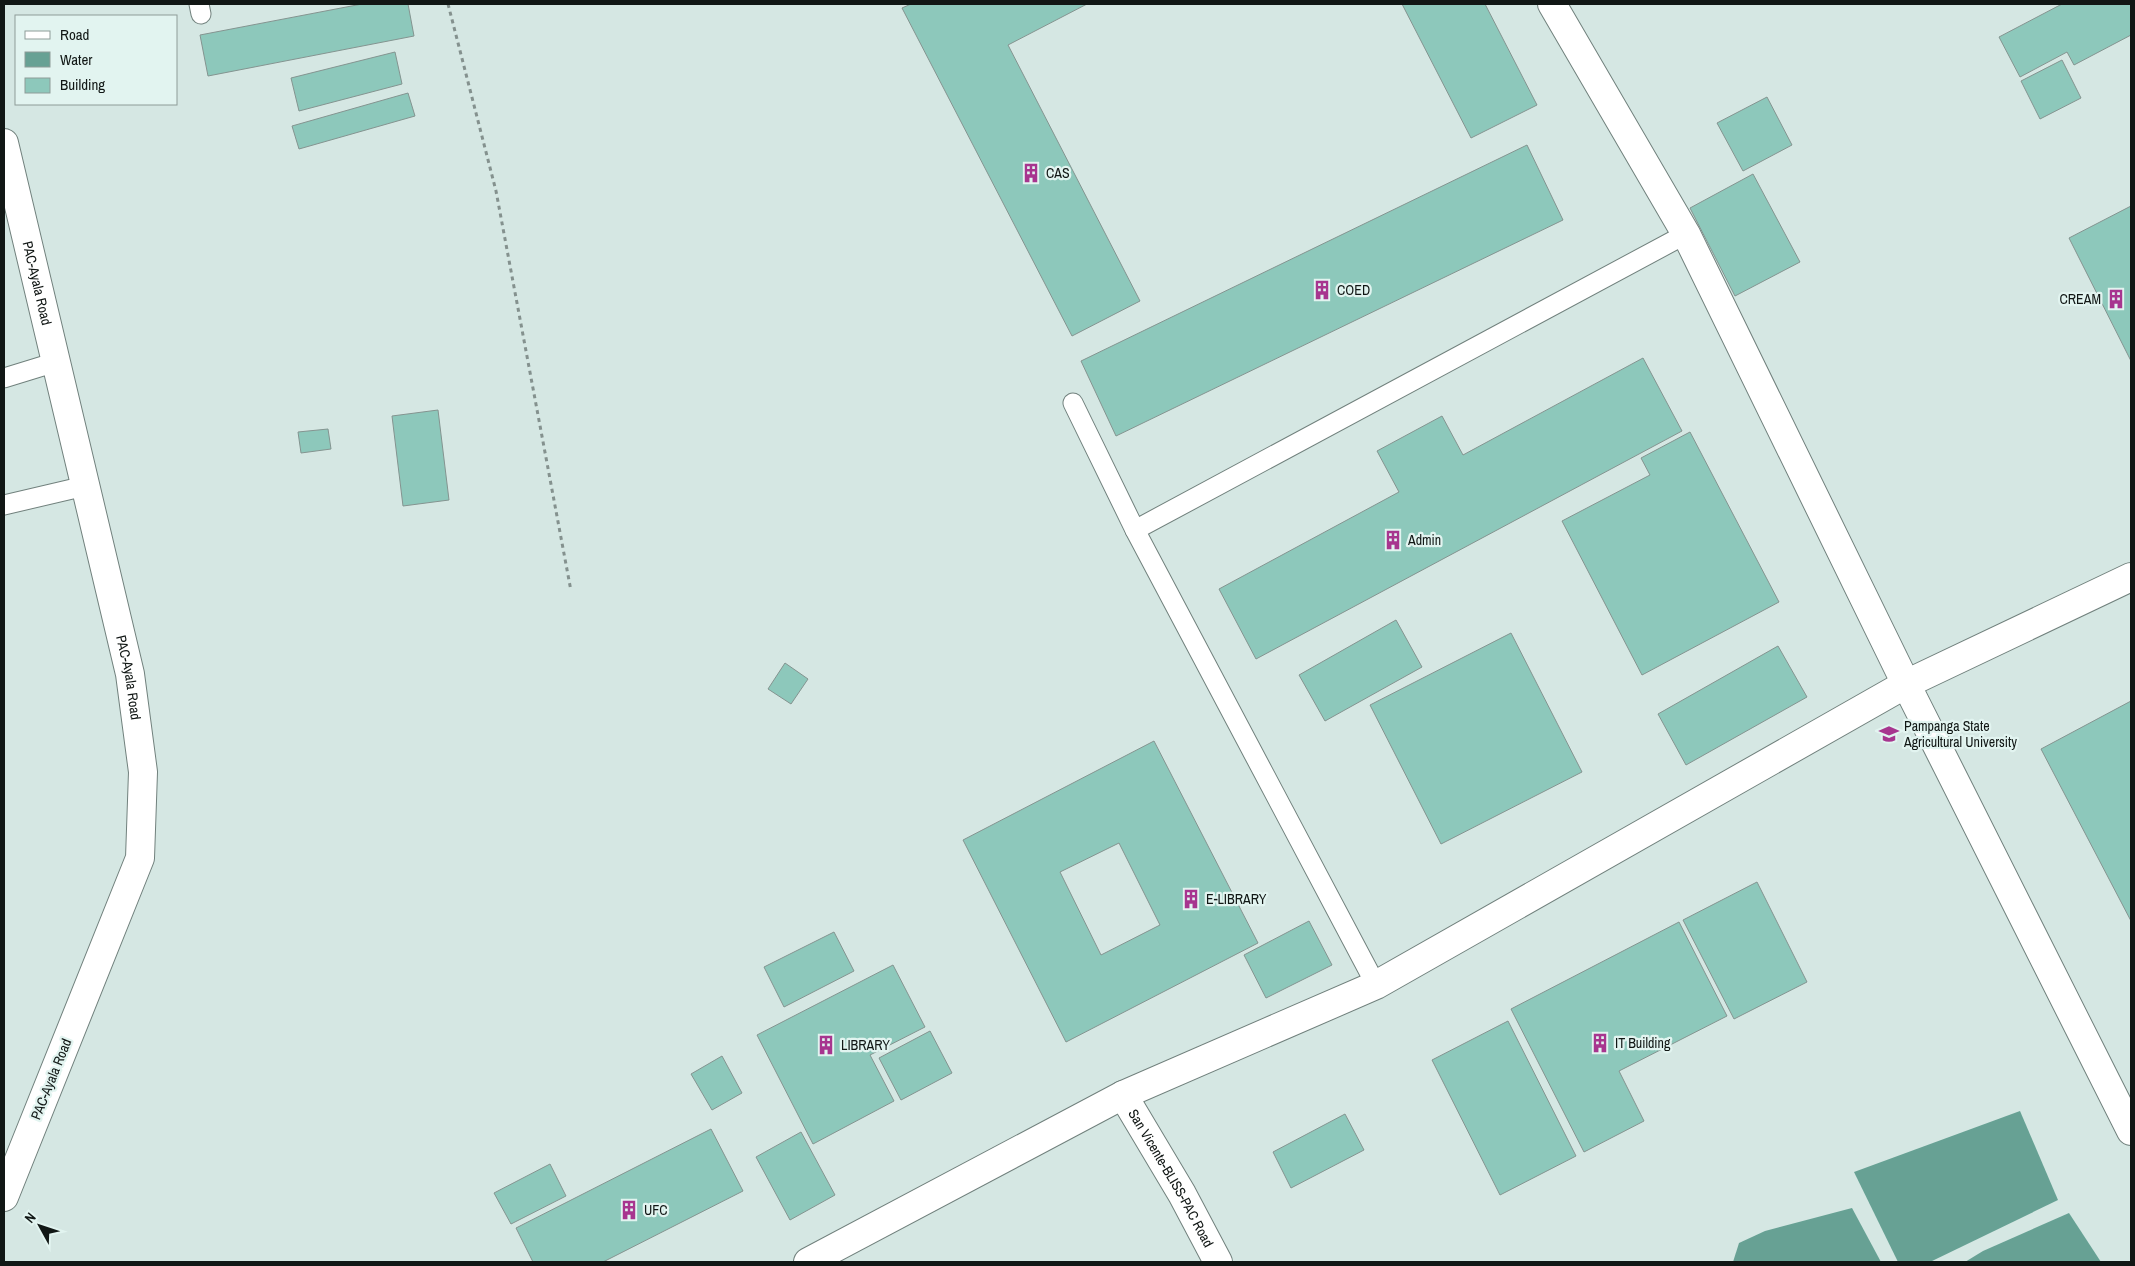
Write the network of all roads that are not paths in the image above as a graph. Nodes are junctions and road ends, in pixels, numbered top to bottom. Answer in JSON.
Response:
{"nodes":[{"id":1,"x":1552,"y":4,"type":"edge"},
{"id":2,"x":4,"y":143,"type":"edge"},
{"id":3,"x":1686,"y":234,"type":"junction"},
{"id":4,"x":56,"y":362,"type":"junction"},
{"id":5,"x":4,"y":378,"type":"edge"},
{"id":6,"x":1073,"y":403,"type":"dead end"},
{"id":7,"x":85,"y":486,"type":"junction"},
{"id":8,"x":4,"y":505,"type":"edge"},
{"id":9,"x":1136,"y":530,"type":"junction"},
{"id":10,"x":2131,"y":577,"type":"edge"},
{"id":11,"x":1906,"y":684,"type":"junction"},
{"id":12,"x":1376,"y":985,"type":"junction"},
{"id":13,"x":1123,"y":1094,"type":"junction"},
{"id":14,"x":2131,"y":1132,"type":"edge"},
{"id":15,"x":4,"y":1197,"type":"edge"},
{"id":16,"x":808,"y":1262,"type":"edge"},
{"id":17,"x":1218,"y":1262,"type":"edge"}],
"edges":[{"from":1,"to":3,"type":"street"},
{"from":2,"to":4,"type":"street","name":"PAC-Ayala Road"},
{"from":3,"to":9,"type":"lane"},
{"from":3,"to":11,"type":"street"},
{"from":4,"to":5,"type":"lane"},
{"from":4,"to":7,"type":"street","name":"PAC-Ayala Road"},
{"from":6,"to":9,"type":"lane"},
{"from":7,"to":8,"type":"lane"},
{"from":7,"to":15,"type":"street","name":"PAC-Ayala Road"},
{"from":9,"to":12,"type":"lane"},
{"from":10,"to":11,"type":"street"},
{"from":11,"to":12,"type":"street"},
{"from":11,"to":14,"type":"street"},
{"from":12,"to":13,"type":"street"},
{"from":13,"to":16,"type":"street"},
{"from":13,"to":17,"type":"street","name":"San Vicente-BLISS-PAC Road"}]}
